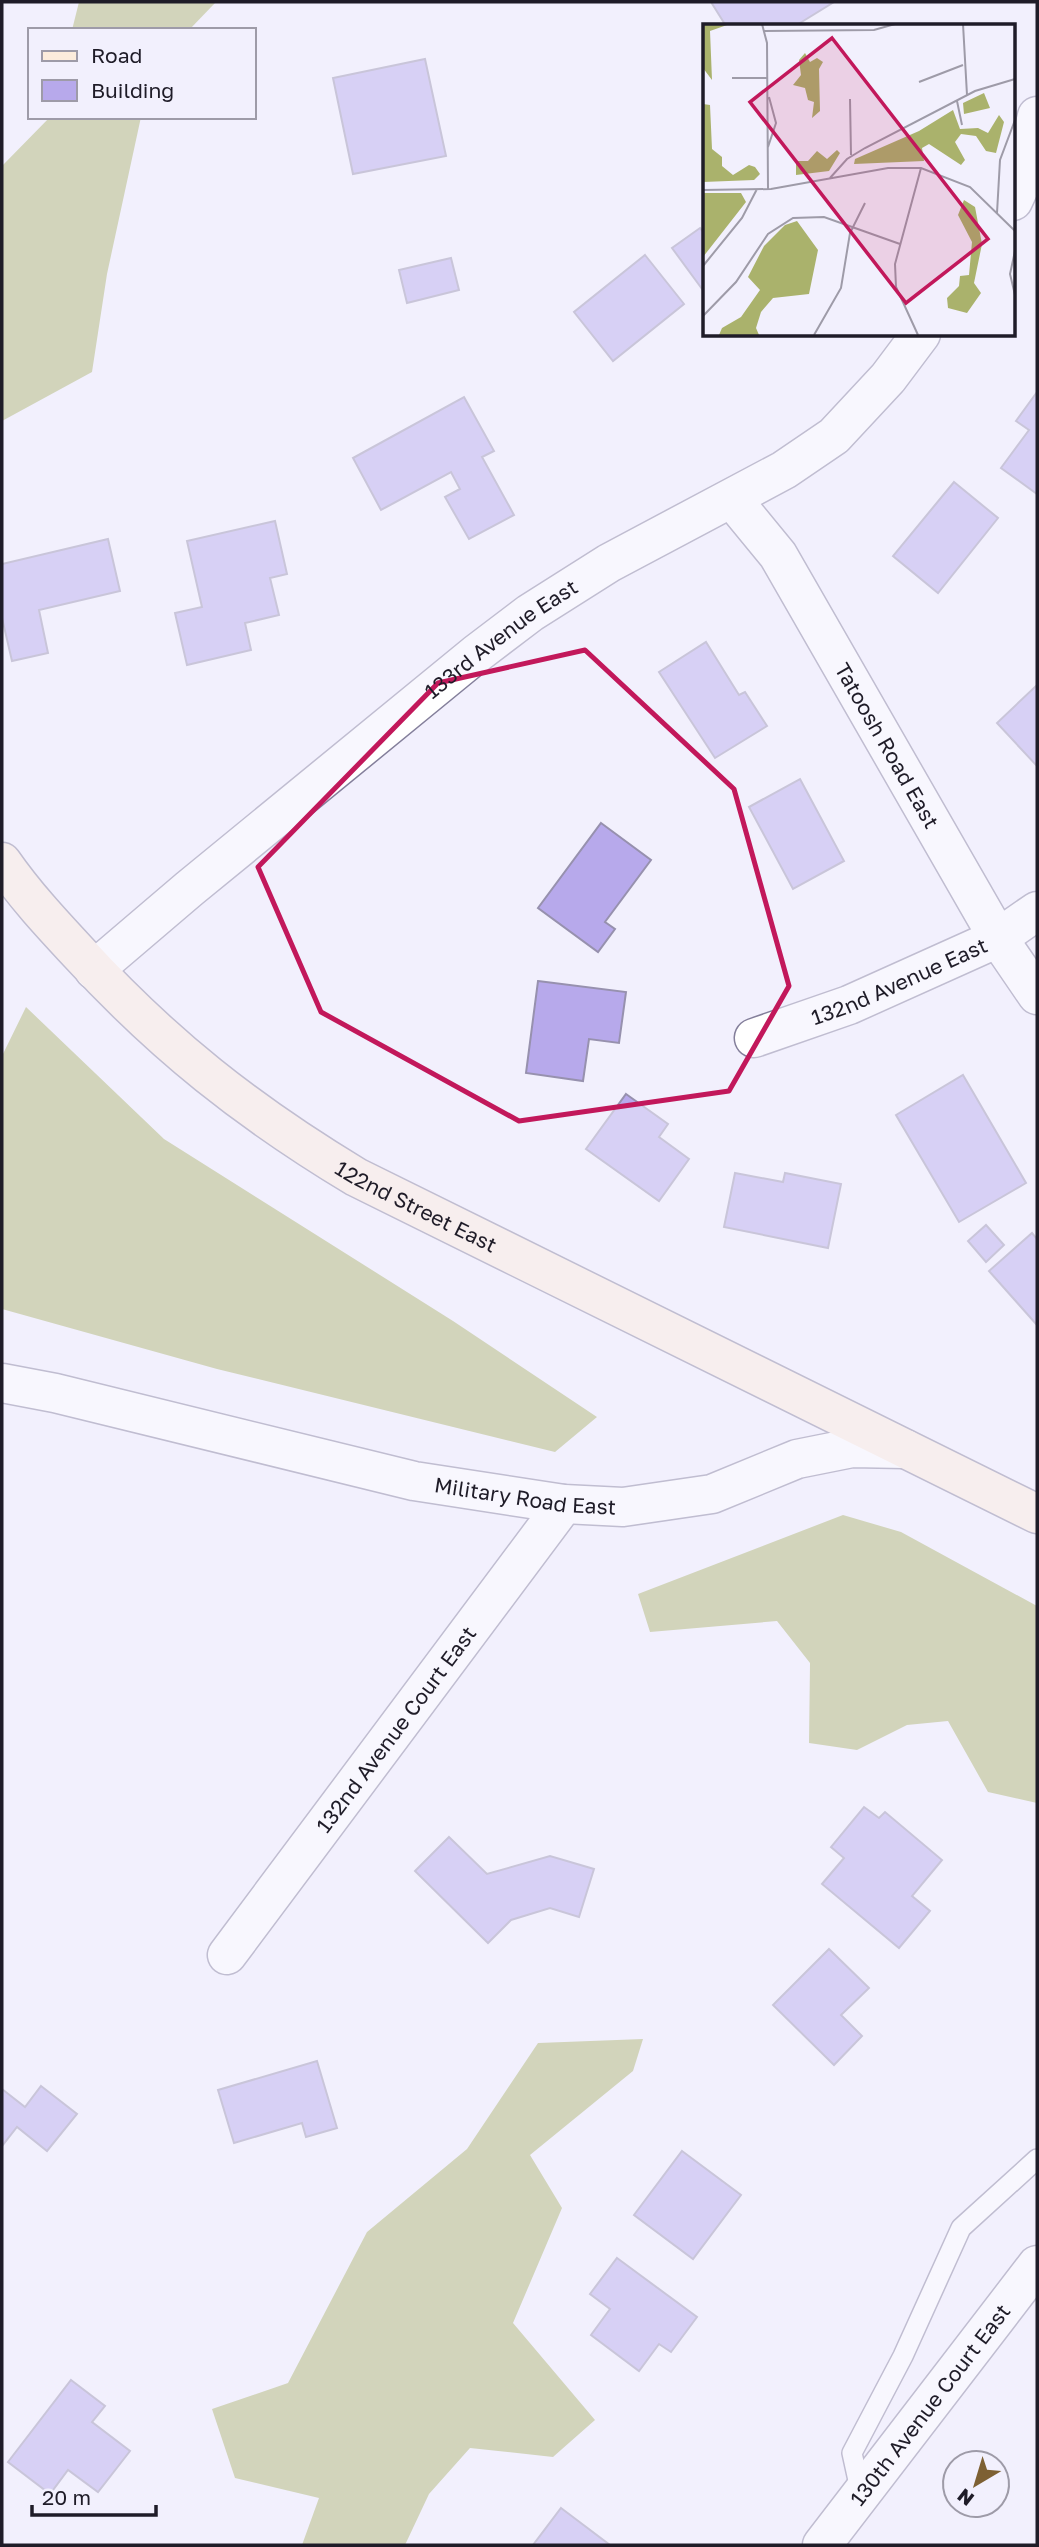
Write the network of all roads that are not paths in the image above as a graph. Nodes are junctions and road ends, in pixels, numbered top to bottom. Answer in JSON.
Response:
{"nodes":[{"id":1,"x":1037,"y":116,"type":"edge"},
{"id":2,"x":1014,"y":199,"type":"edge"},
{"id":3,"x":920,"y":336,"type":"edge"},
{"id":4,"x":732,"y":499,"type":"junction"},
{"id":5,"x":2,"y":862,"type":"edge"},
{"id":6,"x":1037,"y":911,"type":"edge"},
{"id":7,"x":998,"y":937,"type":"junction"},
{"id":8,"x":94,"y":970,"type":"junction"},
{"id":9,"x":1037,"y":995,"type":"edge"},
{"id":10,"x":754,"y":1038,"type":"dead end"},
{"id":11,"x":2,"y":1383,"type":"edge"},
{"id":12,"x":905,"y":1450,"type":"junction"},
{"id":13,"x":564,"y":1504,"type":"junction"},
{"id":14,"x":1037,"y":1514,"type":"edge"},
{"id":15,"x":227,"y":1955,"type":"dead end"},
{"id":16,"x":1037,"y":2159,"type":"edge"},
{"id":17,"x":1037,"y":2265,"type":"edge"},
{"id":18,"x":861,"y":2494,"type":"junction"},
{"id":19,"x":822,"y":2545,"type":"edge"}],
"edges":[{"from":1,"to":2,"type":"street"},
{"from":3,"to":4,"type":"street","name":"133rd Avenue East"},
{"from":4,"to":7,"type":"street","name":"Tatoosh Road East"},
{"from":4,"to":8,"type":"street","name":"133rd Avenue East"},
{"from":5,"to":8,"type":"main road","name":"122nd Street East"},
{"from":6,"to":7,"type":"street","name":"132nd Avenue East"},
{"from":7,"to":9,"type":"street","name":"Tatoosh Road East"},
{"from":7,"to":10,"type":"street","name":"132nd Avenue East"},
{"from":8,"to":12,"type":"main road","name":"122nd Street East"},
{"from":11,"to":13,"type":"street","name":"Military Road East"},
{"from":12,"to":13,"type":"street","name":"Military Road East"},
{"from":12,"to":14,"type":"main road","name":"Military Road East"},
{"from":13,"to":15,"type":"street","name":"132nd Avenue Court East"},
{"from":16,"to":18,"type":"lane"},
{"from":17,"to":18,"type":"street","name":"130th Avenue Court East"},
{"from":18,"to":19,"type":"street","name":"130th Avenue Court East"}]}
